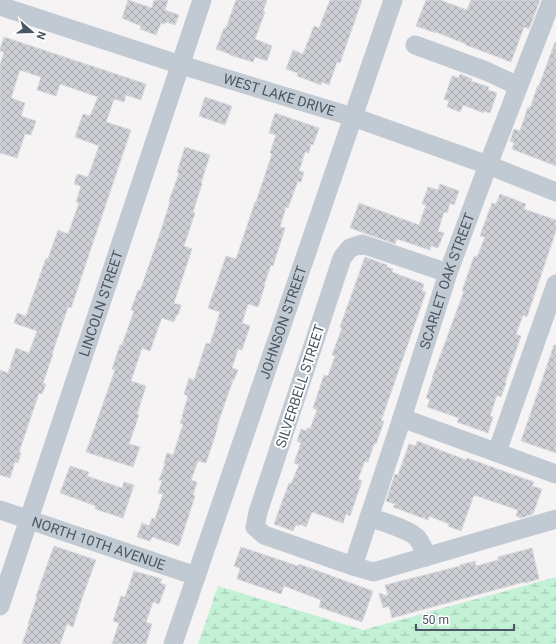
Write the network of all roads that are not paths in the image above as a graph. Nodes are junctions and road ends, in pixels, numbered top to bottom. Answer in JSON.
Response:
{"nodes":[{"id":1,"x":202,"y":0,"type":"edge"},
{"id":2,"x":393,"y":0,"type":"edge"},
{"id":3,"x":552,"y":0,"type":"edge"},
{"id":4,"x":0,"y":6,"type":"edge"},
{"id":5,"x":415,"y":45,"type":"dead end"},
{"id":6,"x":181,"y":65,"type":"junction"},
{"id":7,"x":518,"y":86,"type":"junction"},
{"id":8,"x":353,"y":117,"type":"junction"},
{"id":9,"x":488,"y":165,"type":"junction"},
{"id":10,"x":556,"y":192,"type":"edge"},
{"id":11,"x":448,"y":273,"type":"junction"},
{"id":12,"x":556,"y":284,"type":"edge"},
{"id":13,"x":402,"y":418,"type":"junction"},
{"id":14,"x":497,"y":452,"type":"junction"},
{"id":15,"x":556,"y":474,"type":"edge"},
{"id":16,"x":0,"y":510,"type":"edge"},
{"id":17,"x":369,"y":517,"type":"junction"},
{"id":18,"x":28,"y":520,"type":"junction"},
{"id":19,"x":556,"y":520,"type":"edge"},
{"id":20,"x":426,"y":557,"type":"junction"},
{"id":21,"x":353,"y":566,"type":"junction"},
{"id":22,"x":196,"y":576,"type":"junction"},
{"id":23,"x":0,"y":606,"type":"edge"},
{"id":24,"x":174,"y":644,"type":"edge"}],
"edges":[{"from":1,"to":6,"type":"street","name":"LINCOLN STREET"},
{"from":2,"to":8,"type":"street","name":"JOHNSON STREET"},
{"from":3,"to":7,"type":"street","name":"SCARLET OAK STREET"},
{"from":4,"to":6,"type":"street","name":"WEST LAKE DRIVE"},
{"from":5,"to":7,"type":"street"},
{"from":6,"to":8,"type":"street","name":"WEST LAKE DRIVE"},
{"from":6,"to":18,"type":"street","name":"LINCOLN STREET"},
{"from":7,"to":9,"type":"street","name":"SCARLET OAK STREET"},
{"from":8,"to":9,"type":"street","name":"WEST LAKE DRIVE"},
{"from":8,"to":22,"type":"street","name":"JOHNSON STREET"},
{"from":9,"to":10,"type":"street","name":"WEST LAKE DRIVE"},
{"from":9,"to":11,"type":"street","name":"SCARLET OAK STREET"},
{"from":11,"to":13,"type":"street","name":"SCARLET OAK STREET"},
{"from":11,"to":21,"type":"street","name":"SILVERBELL STREET"},
{"from":12,"to":14,"type":"street"},
{"from":13,"to":14,"type":"street"},
{"from":13,"to":17,"type":"street","name":"SCARLET OAK STREET"},
{"from":14,"to":15,"type":"street"},
{"from":16,"to":18,"type":"street","name":"NORTH 10TH AVENUE"},
{"from":17,"to":20,"type":"street"},
{"from":17,"to":21,"type":"street","name":"SCARLET OAK STREET"},
{"from":18,"to":22,"type":"street","name":"NORTH 10TH AVENUE"},
{"from":18,"to":23,"type":"street","name":"LINCOLN STREET"},
{"from":19,"to":20,"type":"street"},
{"from":20,"to":21,"type":"street"},
{"from":22,"to":24,"type":"street","name":"JOHNSON STREET"}]}
